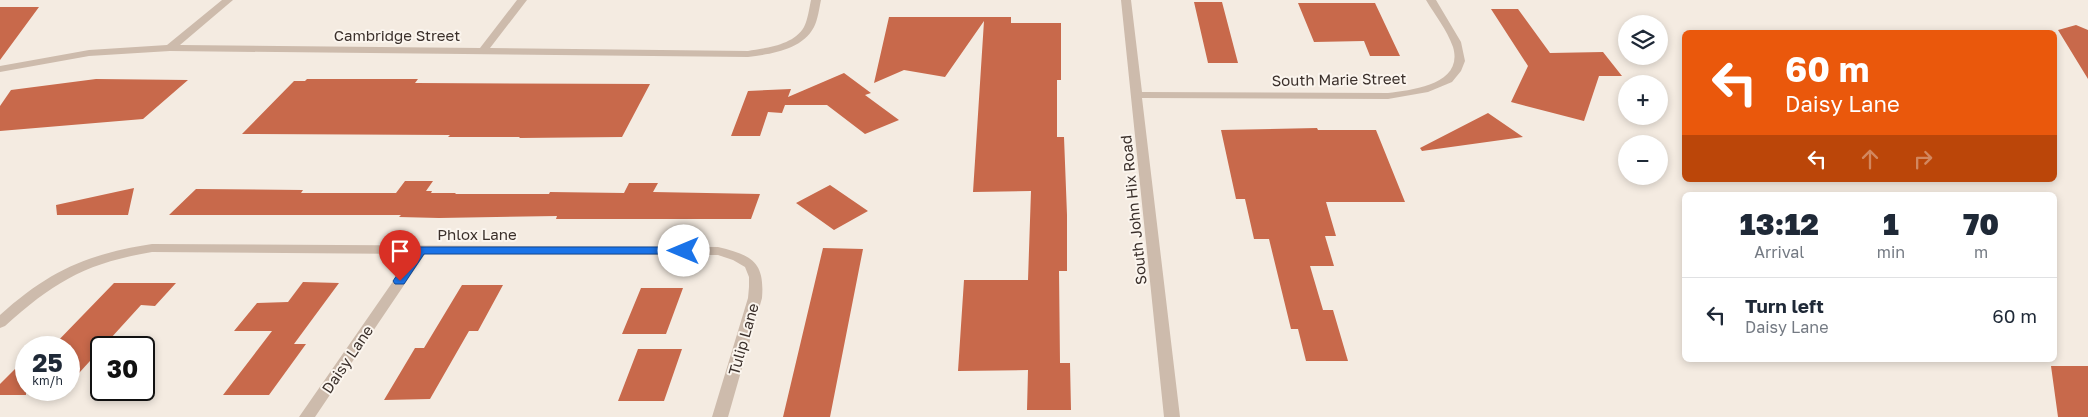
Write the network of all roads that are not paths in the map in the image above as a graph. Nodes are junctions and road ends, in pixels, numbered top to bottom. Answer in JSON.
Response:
{"nodes":[{"id":1,"x":228,"y":0,"type":"edge"},
{"id":2,"x":522,"y":0,"type":"edge"},
{"id":3,"x":816,"y":0,"type":"edge"},
{"id":4,"x":1126,"y":0,"type":"edge"},
{"id":5,"x":1431,"y":0,"type":"edge"},
{"id":6,"x":170,"y":48,"type":"junction"},
{"id":7,"x":483,"y":51,"type":"junction"},
{"id":8,"x":0,"y":69,"type":"edge"},
{"id":9,"x":1136,"y":95,"type":"junction"},
{"id":10,"x":420,"y":251,"type":"junction"},
{"id":11,"x":749,"y":262,"type":"joint"},
{"id":12,"x":0,"y":323,"type":"edge"},
{"id":13,"x":308,"y":417,"type":"edge"},
{"id":14,"x":720,"y":417,"type":"edge"},
{"id":15,"x":1172,"y":417,"type":"edge"}],
"edges":[{"from":1,"to":6,"type":"street"},
{"from":2,"to":7,"type":"street"},
{"from":3,"to":7,"type":"street","name":"Cambridge Street"},
{"from":4,"to":9,"type":"street","name":"South John Hix Road"},
{"from":5,"to":9,"type":"street","name":"South Marie Street"},
{"from":6,"to":7,"type":"street","name":"Cambridge Street"},
{"from":6,"to":8,"type":"street","name":"Cambridge Street"},
{"from":9,"to":15,"type":"street","name":"South John Hix Road"},
{"from":10,"to":11,"type":"street","name":"Phlox Lane"},
{"from":10,"to":12,"type":"street","name":"Phlox Lane"},
{"from":10,"to":13,"type":"street","name":"Daisy Lane"},
{"from":11,"to":14,"type":"street","name":"Tulip Lane"}]}
